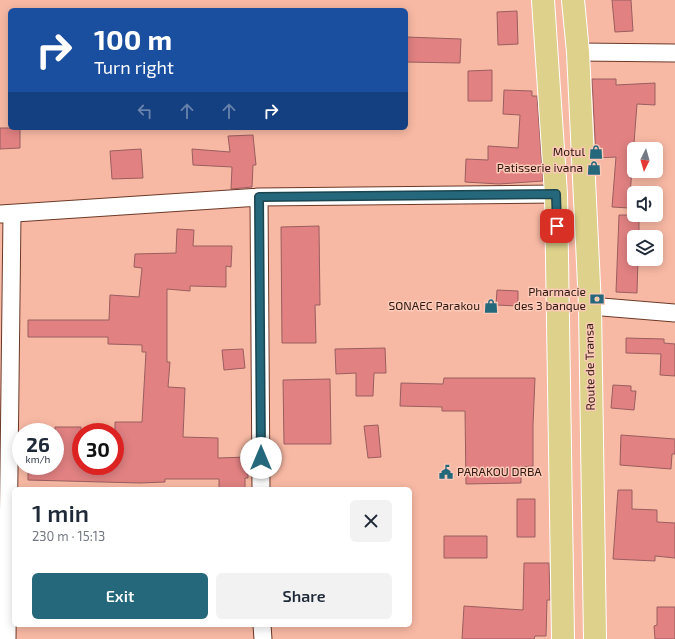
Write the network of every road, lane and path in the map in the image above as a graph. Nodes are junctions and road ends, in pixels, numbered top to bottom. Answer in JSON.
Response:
{"nodes":[{"id":1,"x":543,"y":0,"type":"edge"},
{"id":2,"x":573,"y":0,"type":"edge"},
{"id":3,"x":578,"y":52,"type":"junction"},
{"id":4,"x":675,"y":53,"type":"edge"},
{"id":5,"x":556,"y":194,"type":"junction"},
{"id":6,"x":259,"y":197,"type":"junction"},
{"id":7,"x":6,"y":214,"type":"edge"},
{"id":8,"x":590,"y":306,"type":"junction"},
{"id":9,"x":675,"y":313,"type":"edge"},
{"id":10,"x":262,"y":487,"type":"edge"},
{"id":11,"x":262,"y":627,"type":"edge"},
{"id":12,"x":7,"y":639,"type":"edge"},
{"id":13,"x":262,"y":639,"type":"edge"},
{"id":14,"x":563,"y":639,"type":"edge"},
{"id":15,"x":595,"y":639,"type":"edge"}],
"edges":[{"from":1,"to":5,"type":"main road"},
{"from":2,"to":3,"type":"main road","name":"Route de Transa"},
{"from":3,"to":4,"type":"street"},
{"from":3,"to":8,"type":"main road","name":"Route de Transa"},
{"from":5,"to":6,"type":"street"},
{"from":5,"to":14,"type":"main road"},
{"from":6,"to":7,"type":"street"},
{"from":6,"to":10,"type":"street"},
{"from":7,"to":12,"type":"street"},
{"from":8,"to":9,"type":"street"},
{"from":8,"to":15,"type":"main road","name":"Route de Transa"},
{"from":11,"to":13,"type":"street"}]}
